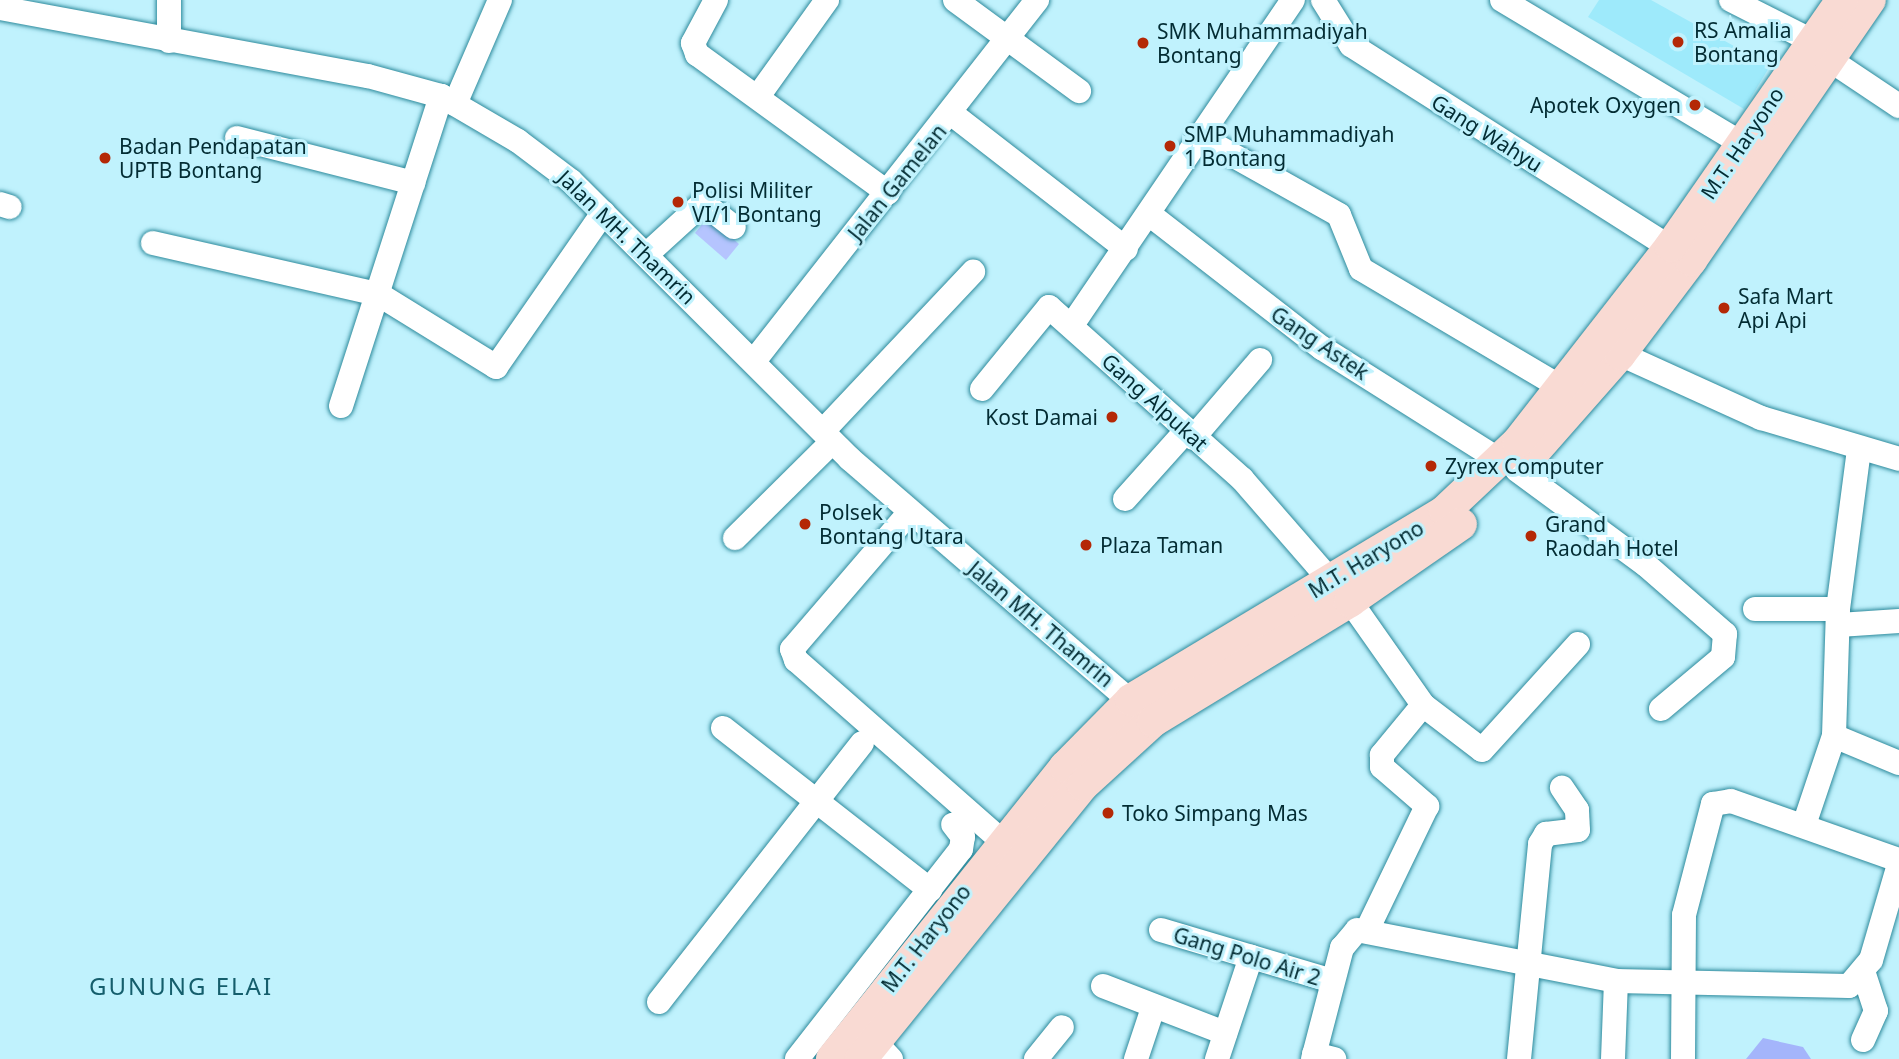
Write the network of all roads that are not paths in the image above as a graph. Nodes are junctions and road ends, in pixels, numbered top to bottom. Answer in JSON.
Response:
{"nodes":[{"id":1,"x":169,"y":0,"type":"edge"},
{"id":2,"x":500,"y":0,"type":"edge"},
{"id":3,"x":716,"y":0,"type":"edge"},
{"id":4,"x":827,"y":0,"type":"edge"},
{"id":5,"x":955,"y":0,"type":"edge"},
{"id":6,"x":1037,"y":0,"type":"edge"},
{"id":7,"x":1293,"y":0,"type":"edge"},
{"id":8,"x":1323,"y":0,"type":"edge"},
{"id":9,"x":1502,"y":0,"type":"edge"},
{"id":10,"x":1731,"y":0,"type":"edge"},
{"id":11,"x":1842,"y":0,"type":"edge"},
{"id":12,"x":1870,"y":0,"type":"edge"},
{"id":13,"x":0,"y":8,"type":"edge"},
{"id":14,"x":1006,"y":38,"type":"junction"},
{"id":15,"x":169,"y":41,"type":"junction"},
{"id":16,"x":1821,"y":51,"type":"junction"},
{"id":17,"x":1079,"y":91,"type":"dead end"},
{"id":18,"x":759,"y":95,"type":"junction"},
{"id":19,"x":448,"y":100,"type":"junction"},
{"id":20,"x":1899,"y":106,"type":"edge"},
{"id":21,"x":952,"y":114,"type":"junction"},
{"id":22,"x":237,"y":138,"type":"dead end"},
{"id":23,"x":1202,"y":138,"type":"junction"},
{"id":24,"x":1744,"y":145,"type":"junction"},
{"id":25,"x":413,"y":183,"type":"junction"},
{"id":26,"x":888,"y":193,"type":"junction"},
{"id":27,"x":603,"y":213,"type":"junction"},
{"id":28,"x":1149,"y":215,"type":"junction"},
{"id":29,"x":734,"y":227,"type":"dead end"},
{"id":30,"x":153,"y":243,"type":"dead end"},
{"id":31,"x":1126,"y":249,"type":"junction"},
{"id":32,"x":1681,"y":253,"type":"junction"},
{"id":33,"x":646,"y":254,"type":"junction"},
{"id":34,"x":973,"y":272,"type":"dead end"},
{"id":35,"x":378,"y":294,"type":"junction"},
{"id":36,"x":1072,"y":325,"type":"junction"},
{"id":37,"x":1620,"y":354,"type":"junction"},
{"id":38,"x":1260,"y":360,"type":"dead end"},
{"id":39,"x":754,"y":361,"type":"junction"},
{"id":40,"x":1559,"y":386,"type":"junction"},
{"id":41,"x":982,"y":389,"type":"dead end"},
{"id":42,"x":341,"y":406,"type":"dead end"},
{"id":43,"x":1189,"y":434,"type":"junction"},
{"id":44,"x":828,"y":437,"type":"junction"},
{"id":45,"x":1859,"y":450,"type":"junction"},
{"id":46,"x":1899,"y":459,"type":"edge"},
{"id":47,"x":1508,"y":465,"type":"junction"},
{"id":48,"x":1125,"y":499,"type":"dead end"},
{"id":49,"x":910,"y":512,"type":"junction"},
{"id":50,"x":735,"y":538,"type":"dead end"},
{"id":51,"x":1340,"y":591,"type":"junction"},
{"id":52,"x":1755,"y":609,"type":"dead end"},
{"id":53,"x":1839,"y":617,"type":"junction"},
{"id":54,"x":1899,"y":621,"type":"edge"},
{"id":55,"x":1578,"y":644,"type":"dead end"},
{"id":56,"x":1423,"y":705,"type":"junction"},
{"id":57,"x":1661,"y":709,"type":"dead end"},
{"id":58,"x":1142,"y":711,"type":"junction"},
{"id":59,"x":723,"y":729,"type":"dead end"},
{"id":60,"x":1834,"y":736,"type":"junction"},
{"id":61,"x":862,"y":743,"type":"dead end"},
{"id":62,"x":1899,"y":763,"type":"edge"},
{"id":63,"x":1562,"y":788,"type":"dead end"},
{"id":64,"x":817,"y":802,"type":"junction"},
{"id":65,"x":953,"y":824,"type":"dead end"},
{"id":66,"x":1804,"y":825,"type":"junction"},
{"id":67,"x":1003,"y":842,"type":"junction"},
{"id":68,"x":1899,"y":862,"type":"edge"},
{"id":69,"x":930,"y":890,"type":"junction"},
{"id":70,"x":1367,"y":928,"type":"junction"},
{"id":71,"x":1161,"y":930,"type":"dead end"},
{"id":72,"x":1251,"y":957,"type":"junction"},
{"id":73,"x":1530,"y":959,"type":"junction"},
{"id":74,"x":1864,"y":973,"type":"junction"},
{"id":75,"x":1332,"y":981,"type":"junction"},
{"id":76,"x":1616,"y":981,"type":"junction"},
{"id":77,"x":1682,"y":985,"type":"junction"},
{"id":78,"x":1103,"y":986,"type":"dead end"},
{"id":79,"x":659,"y":1002,"type":"dead end"},
{"id":80,"x":1153,"y":1008,"type":"junction"},
{"id":81,"x":1062,"y":1027,"type":"dead end"},
{"id":82,"x":1225,"y":1033,"type":"junction"},
{"id":83,"x":1863,"y":1040,"type":"dead end"},
{"id":84,"x":875,"y":1053,"type":"edge"},
{"id":85,"x":1320,"y":1057,"type":"edge"},
{"id":86,"x":797,"y":1059,"type":"edge"},
{"id":87,"x":832,"y":1059,"type":"edge"},
{"id":88,"x":1036,"y":1059,"type":"edge"},
{"id":89,"x":1136,"y":1059,"type":"edge"},
{"id":90,"x":1217,"y":1059,"type":"edge"},
{"id":91,"x":1519,"y":1059,"type":"edge"},
{"id":92,"x":1614,"y":1059,"type":"edge"},
{"id":93,"x":1683,"y":1059,"type":"edge"}],
"edges":[{"from":1,"to":15,"type":"street"},
{"from":2,"to":19,"type":"street"},
{"from":3,"to":18,"type":"street"},
{"from":4,"to":18,"type":"street"},
{"from":5,"to":14,"type":"street"},
{"from":6,"to":14,"type":"street","name":"Jalan Gamelan"},
{"from":7,"to":23,"type":"street"},
{"from":8,"to":32,"type":"street","name":"Gang Wahyu"},
{"from":9,"to":24,"type":"street"},
{"from":10,"to":16,"type":"street"},
{"from":11,"to":16,"type":"main road","name":"M.T. Haryono"},
{"from":12,"to":16,"type":"main road","name":"M.T. Haryono"},
{"from":13,"to":15,"type":"street","name":"Jalan MH. Thamrin"},
{"from":14,"to":17,"type":"street"},
{"from":14,"to":21,"type":"street","name":"Jalan Gamelan"},
{"from":15,"to":19,"type":"street","name":"Jalan MH. Thamrin"},
{"from":16,"to":20,"type":"street"},
{"from":16,"to":24,"type":"main road","name":"M.T. Haryono"},
{"from":16,"to":32,"type":"main road","name":"M.T. Haryono"},
{"from":18,"to":26,"type":"street"},
{"from":19,"to":25,"type":"street"},
{"from":19,"to":27,"type":"street","name":"Jalan MH. Thamrin"},
{"from":21,"to":26,"type":"street","name":"Jalan Gamelan"},
{"from":21,"to":31,"type":"street"},
{"from":22,"to":25,"type":"street"},
{"from":23,"to":28,"type":"street"},
{"from":23,"to":40,"type":"street"},
{"from":24,"to":32,"type":"main road","name":"M.T. Haryono"},
{"from":25,"to":35,"type":"street"},
{"from":26,"to":39,"type":"street","name":"Jalan Gamelan"},
{"from":27,"to":33,"type":"street","name":"Jalan MH. Thamrin"},
{"from":27,"to":35,"type":"street"},
{"from":28,"to":31,"type":"street"},
{"from":28,"to":47,"type":"street","name":"Gang Astek"},
{"from":29,"to":33,"type":"street"},
{"from":30,"to":35,"type":"street"},
{"from":31,"to":36,"type":"street"},
{"from":32,"to":37,"type":"main road","name":"M.T. Haryono"},
{"from":32,"to":40,"type":"main road","name":"M.T. Haryono"},
{"from":33,"to":39,"type":"street","name":"Jalan MH. Thamrin"},
{"from":34,"to":44,"type":"street"},
{"from":35,"to":42,"type":"street"},
{"from":36,"to":41,"type":"street","name":"Gang Alpukat"},
{"from":36,"to":43,"type":"street","name":"Gang Alpukat"},
{"from":37,"to":45,"type":"street"},
{"from":37,"to":47,"type":"main road","name":"M.T. Haryono"},
{"from":38,"to":43,"type":"street"},
{"from":39,"to":44,"type":"street","name":"Jalan MH. Thamrin"},
{"from":40,"to":47,"type":"main road","name":"M.T. Haryono"},
{"from":43,"to":48,"type":"street"},
{"from":43,"to":51,"type":"street","name":"Gang Alpukat"},
{"from":44,"to":49,"type":"street","name":"Jalan MH. Thamrin"},
{"from":44,"to":50,"type":"street"},
{"from":45,"to":46,"type":"street"},
{"from":45,"to":53,"type":"street"},
{"from":47,"to":51,"type":"main road","name":"M.T. Haryono"},
{"from":47,"to":57,"type":"street","name":"Gang Astek"},
{"from":49,"to":58,"type":"street","name":"Jalan MH. Thamrin"},
{"from":49,"to":67,"type":"street"},
{"from":51,"to":56,"type":"street","name":"Gang Alpukat"},
{"from":51,"to":58,"type":"main road","name":"M.T. Haryono"},
{"from":52,"to":53,"type":"street"},
{"from":53,"to":54,"type":"street"},
{"from":53,"to":60,"type":"street"},
{"from":55,"to":56,"type":"street","name":"Gang Alpukat"},
{"from":56,"to":70,"type":"street"},
{"from":58,"to":67,"type":"main road","name":"M.T. Haryono"},
{"from":58,"to":84,"type":"main road","name":"M.T. Haryono"},
{"from":59,"to":64,"type":"street"},
{"from":60,"to":62,"type":"street"},
{"from":60,"to":66,"type":"street"},
{"from":61,"to":64,"type":"street"},
{"from":63,"to":73,"type":"street"},
{"from":64,"to":69,"type":"street"},
{"from":64,"to":79,"type":"street"},
{"from":65,"to":69,"type":"street"},
{"from":66,"to":68,"type":"street"},
{"from":66,"to":77,"type":"street"},
{"from":67,"to":87,"type":"main road","name":"M.T. Haryono"},
{"from":68,"to":74,"type":"street"},
{"from":69,"to":86,"type":"street"},
{"from":70,"to":73,"type":"street"},
{"from":70,"to":75,"type":"street"},
{"from":71,"to":72,"type":"street","name":"Gang Polo Air 2"},
{"from":72,"to":75,"type":"street","name":"Gang Polo Air 2"},
{"from":72,"to":82,"type":"street"},
{"from":73,"to":76,"type":"street"},
{"from":73,"to":91,"type":"street"},
{"from":74,"to":77,"type":"street"},
{"from":74,"to":83,"type":"street"},
{"from":75,"to":85,"type":"street"},
{"from":76,"to":77,"type":"street"},
{"from":76,"to":92,"type":"street"},
{"from":77,"to":93,"type":"street"},
{"from":78,"to":80,"type":"street"},
{"from":80,"to":82,"type":"street"},
{"from":80,"to":89,"type":"street"},
{"from":81,"to":88,"type":"street"},
{"from":82,"to":90,"type":"street"}]}
